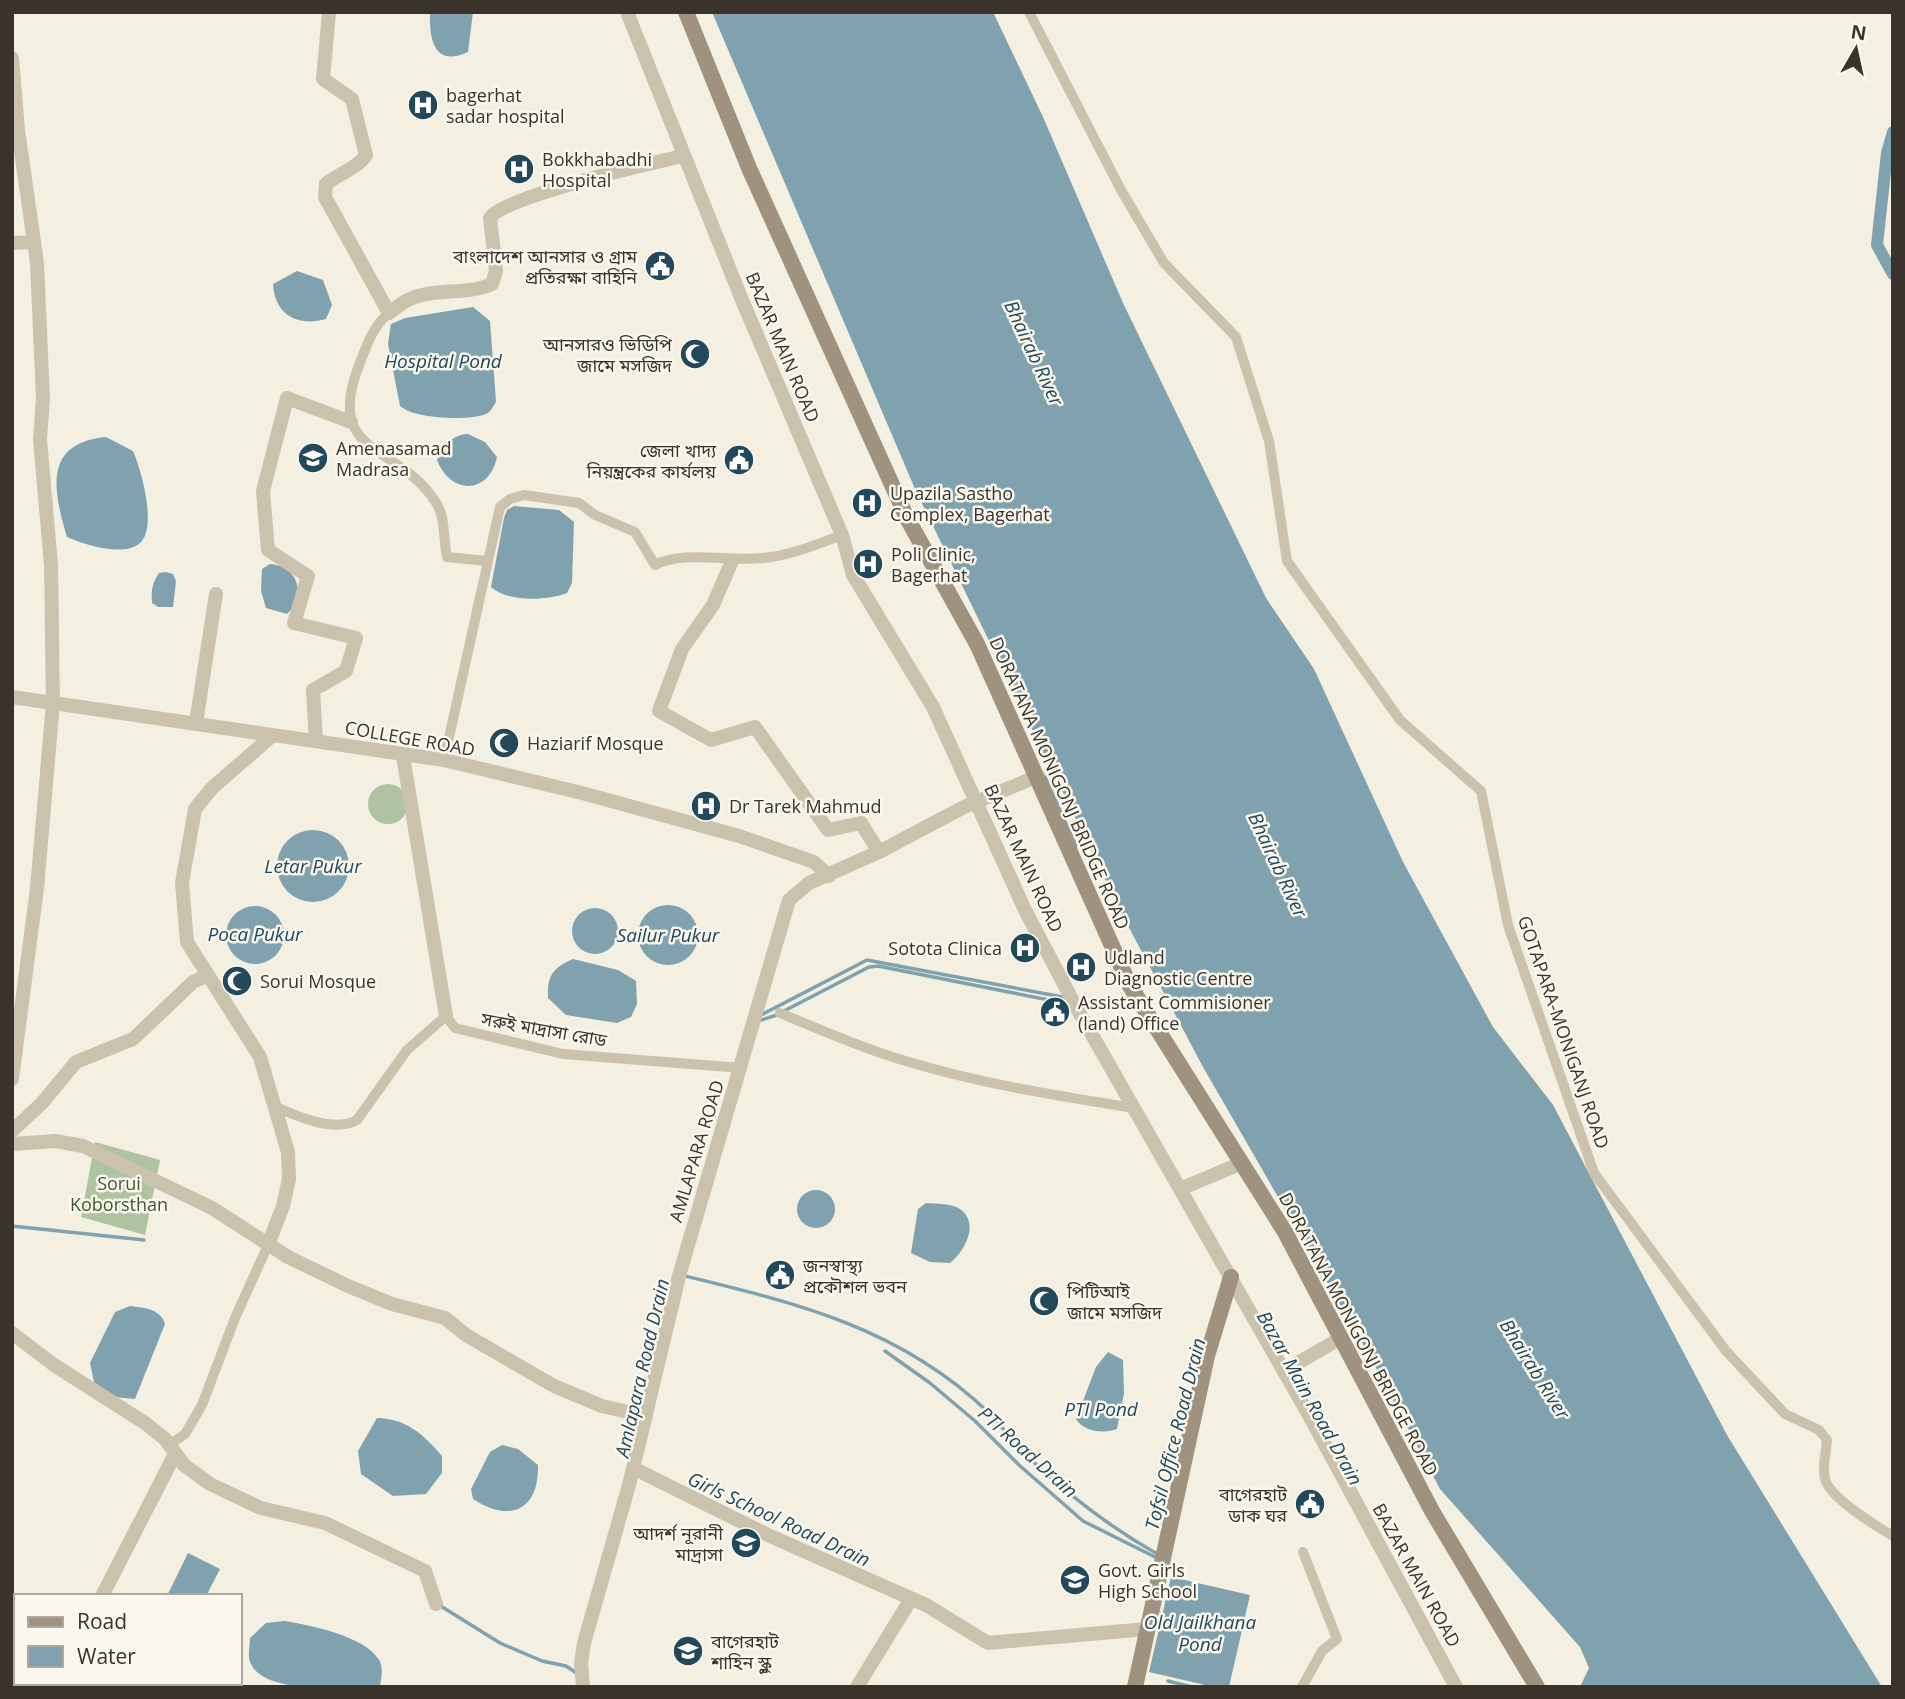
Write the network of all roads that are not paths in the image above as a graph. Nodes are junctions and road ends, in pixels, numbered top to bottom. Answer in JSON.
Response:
{"nodes":[{"id":1,"x":329,"y":12,"type":"edge"},
{"id":2,"x":627,"y":12,"type":"edge"},
{"id":3,"x":686,"y":12,"type":"edge"},
{"id":4,"x":1029,"y":12,"type":"edge"},
{"id":5,"x":12,"y":58,"type":"edge"},
{"id":6,"x":15,"y":131,"type":"edge"},
{"id":7,"x":683,"y":156,"type":"junction"},
{"id":8,"x":34,"y":242,"type":"junction"},
{"id":9,"x":12,"y":243,"type":"edge"},
{"id":10,"x":389,"y":313,"type":"junction"},
{"id":11,"x":351,"y":422,"type":"junction"},
{"id":12,"x":842,"y":535,"type":"junction"},
{"id":13,"x":487,"y":561,"type":"junction"},
{"id":14,"x":732,"y":561,"type":"junction"},
{"id":15,"x":216,"y":594,"type":"dead end"},
{"id":16,"x":12,"y":697,"type":"edge"},
{"id":17,"x":53,"y":703,"type":"junction"},
{"id":18,"x":196,"y":723,"type":"junction"},
{"id":19,"x":272,"y":736,"type":"junction"},
{"id":20,"x":316,"y":741,"type":"junction"},
{"id":21,"x":402,"y":756,"type":"junction"},
{"id":22,"x":444,"y":760,"type":"junction"},
{"id":23,"x":1038,"y":776,"type":"junction"},
{"id":24,"x":974,"y":802,"type":"junction"},
{"id":25,"x":879,"y":852,"type":"junction"},
{"id":26,"x":829,"y":876,"type":"junction"},
{"id":27,"x":208,"y":975,"type":"junction"},
{"id":28,"x":780,"y":1013,"type":"dead end"},
{"id":29,"x":446,"y":1016,"type":"junction"},
{"id":30,"x":742,"y":1068,"type":"junction"},
{"id":31,"x":12,"y":1080,"type":"edge"},
{"id":32,"x":274,"y":1106,"type":"junction"},
{"id":33,"x":1134,"y":1108,"type":"junction"},
{"id":34,"x":12,"y":1131,"type":"edge"},
{"id":35,"x":12,"y":1144,"type":"edge"},
{"id":36,"x":1242,"y":1163,"type":"junction"},
{"id":37,"x":1181,"y":1189,"type":"junction"},
{"id":38,"x":268,"y":1245,"type":"junction"},
{"id":39,"x":1231,"y":1277,"type":"junction"},
{"id":40,"x":12,"y":1333,"type":"edge"},
{"id":41,"x":1341,"y":1338,"type":"junction"},
{"id":42,"x":1284,"y":1371,"type":"junction"},
{"id":43,"x":646,"y":1416,"type":"junction"},
{"id":44,"x":172,"y":1449,"type":"junction"},
{"id":45,"x":633,"y":1468,"type":"junction"},
{"id":46,"x":1893,"y":1536,"type":"edge"},
{"id":47,"x":1303,"y":1552,"type":"dead end"},
{"id":48,"x":103,"y":1594,"type":"edge"},
{"id":49,"x":911,"y":1599,"type":"junction"},
{"id":50,"x":436,"y":1604,"type":"dead end"},
{"id":51,"x":1147,"y":1629,"type":"junction"},
{"id":52,"x":858,"y":1686,"type":"edge"},
{"id":53,"x":583,"y":1687,"type":"edge"},
{"id":54,"x":1135,"y":1687,"type":"edge"},
{"id":55,"x":1302,"y":1687,"type":"edge"},
{"id":56,"x":1456,"y":1687,"type":"edge"},
{"id":57,"x":1537,"y":1687,"type":"edge"}],
"edges":[{"from":1,"to":10,"type":"street"},
{"from":2,"to":7,"type":"street","name":"BAZAR MAIN ROAD"},
{"from":3,"to":23,"type":"main road","name":"DORATANA MONIGONJ BRIDGE ROAD"},
{"from":4,"to":46,"type":"street","name":"GOTAPARA-MONIGANJ ROAD"},
{"from":5,"to":6,"type":"street"},
{"from":6,"to":8,"type":"street"},
{"from":7,"to":10,"type":"street"},
{"from":7,"to":12,"type":"street","name":"BAZAR MAIN ROAD"},
{"from":8,"to":9,"type":"street"},
{"from":8,"to":17,"type":"street"},
{"from":10,"to":11,"type":"street"},
{"from":11,"to":13,"type":"street"},
{"from":11,"to":20,"type":"street"},
{"from":12,"to":14,"type":"street"},
{"from":12,"to":24,"type":"street","name":"BAZAR MAIN ROAD"},
{"from":13,"to":14,"type":"street"},
{"from":13,"to":22,"type":"street"},
{"from":14,"to":25,"type":"street"},
{"from":15,"to":18,"type":"street"},
{"from":16,"to":17,"type":"street","name":"COLLEGE ROAD"},
{"from":17,"to":18,"type":"street","name":"COLLEGE ROAD"},
{"from":17,"to":31,"type":"street"},
{"from":18,"to":19,"type":"street","name":"COLLEGE ROAD"},
{"from":19,"to":20,"type":"street","name":"COLLEGE ROAD"},
{"from":19,"to":27,"type":"street"},
{"from":20,"to":21,"type":"street","name":"COLLEGE ROAD"},
{"from":21,"to":22,"type":"street","name":"COLLEGE ROAD"},
{"from":21,"to":29,"type":"street"},
{"from":22,"to":26,"type":"street","name":"COLLEGE ROAD"},
{"from":23,"to":24,"type":"street","name":"AMLAPARA ROAD"},
{"from":23,"to":36,"type":"main road","name":"DORATANA MONIGONJ BRIDGE ROAD"},
{"from":24,"to":25,"type":"street","name":"AMLAPARA ROAD"},
{"from":24,"to":33,"type":"street","name":"BAZAR MAIN ROAD"},
{"from":25,"to":26,"type":"street","name":"AMLAPARA ROAD"},
{"from":26,"to":30,"type":"street","name":"AMLAPARA ROAD"},
{"from":27,"to":32,"type":"street"},
{"from":27,"to":34,"type":"street"},
{"from":28,"to":33,"type":"street"},
{"from":29,"to":30,"type":"street","name":"সরুই মাদ্রাসা রোড"},
{"from":29,"to":32,"type":"street"},
{"from":30,"to":43,"type":"street","name":"AMLAPARA ROAD"},
{"from":32,"to":38,"type":"street"},
{"from":33,"to":37,"type":"street","name":"BAZAR MAIN ROAD"},
{"from":35,"to":38,"type":"street"},
{"from":36,"to":37,"type":"street"},
{"from":36,"to":41,"type":"main road","name":"DORATANA MONIGONJ BRIDGE ROAD"},
{"from":37,"to":39,"type":"street","name":"BAZAR MAIN ROAD"},
{"from":38,"to":43,"type":"street"},
{"from":38,"to":44,"type":"street"},
{"from":39,"to":42,"type":"street","name":"BAZAR MAIN ROAD"},
{"from":39,"to":51,"type":"main road"},
{"from":40,"to":44,"type":"street"},
{"from":41,"to":42,"type":"street"},
{"from":41,"to":57,"type":"main road","name":"DORATANA MONIGONJ BRIDGE ROAD"},
{"from":42,"to":56,"type":"street","name":"BAZAR MAIN ROAD"},
{"from":43,"to":45,"type":"street","name":"AMLAPARA ROAD"},
{"from":44,"to":48,"type":"street"},
{"from":44,"to":50,"type":"street"},
{"from":45,"to":49,"type":"street"},
{"from":45,"to":53,"type":"street","name":"AMLAPARA ROAD"},
{"from":47,"to":55,"type":"street"},
{"from":49,"to":51,"type":"street"},
{"from":49,"to":52,"type":"street"},
{"from":51,"to":54,"type":"main road"}]}
